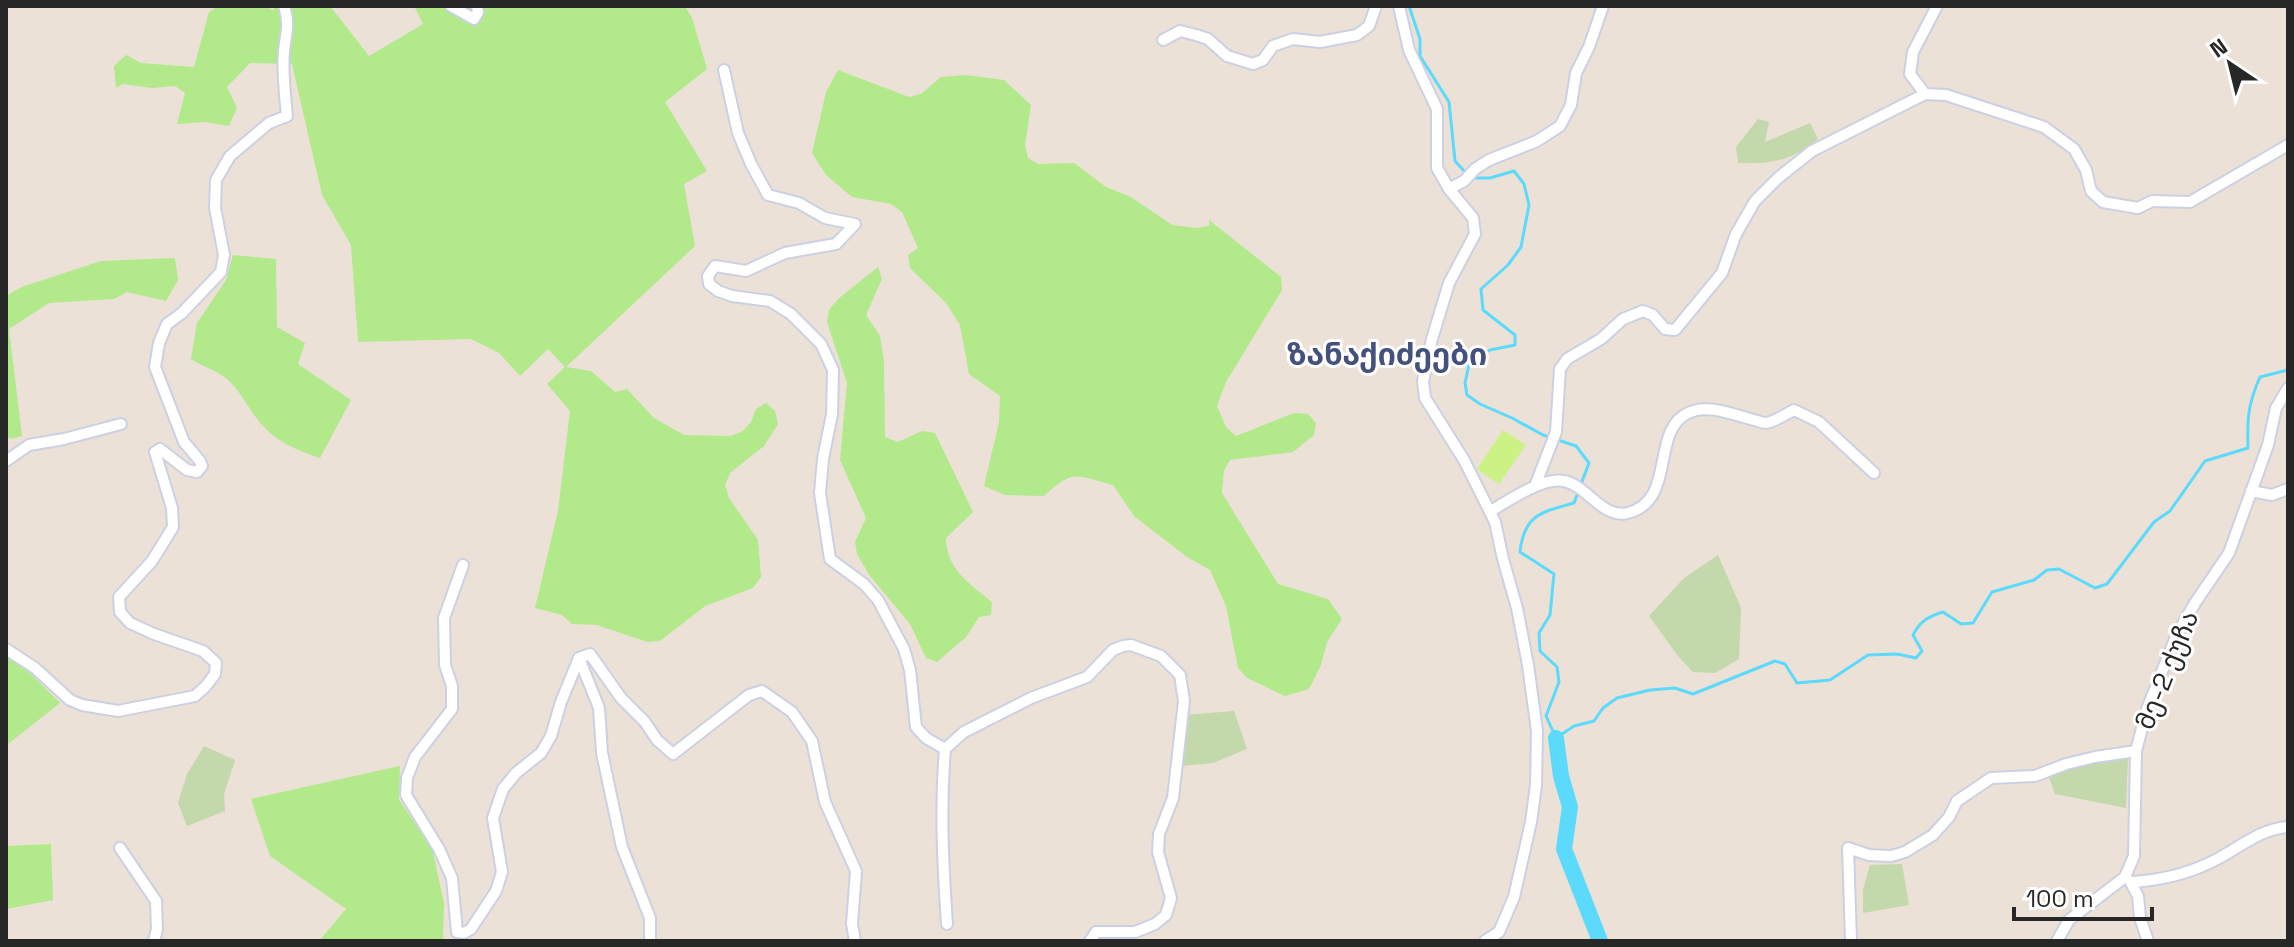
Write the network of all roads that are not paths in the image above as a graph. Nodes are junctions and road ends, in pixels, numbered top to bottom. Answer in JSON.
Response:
{"nodes":[{"id":1,"x":284,"y":6,"type":"edge"},
{"id":2,"x":451,"y":6,"type":"edge"},
{"id":3,"x":477,"y":6,"type":"edge"},
{"id":4,"x":1376,"y":6,"type":"edge"},
{"id":5,"x":1399,"y":6,"type":"edge"},
{"id":6,"x":1603,"y":6,"type":"edge"},
{"id":7,"x":1937,"y":6,"type":"edge"},
{"id":8,"x":1163,"y":40,"type":"dead end"},
{"id":9,"x":724,"y":70,"type":"dead end"},
{"id":10,"x":1925,"y":94,"type":"junction"},
{"id":11,"x":2288,"y":145,"type":"edge"},
{"id":12,"x":1449,"y":189,"type":"junction"},
{"id":13,"x":2288,"y":388,"type":"edge"},
{"id":14,"x":121,"y":424,"type":"dead end"},
{"id":15,"x":6,"y":461,"type":"edge"},
{"id":16,"x":1874,"y":473,"type":"dead end"},
{"id":17,"x":1535,"y":486,"type":"junction"},
{"id":18,"x":2288,"y":489,"type":"edge"},
{"id":19,"x":2251,"y":491,"type":"junction"},
{"id":20,"x":1491,"y":511,"type":"junction"},
{"id":21,"x":463,"y":565,"type":"dead end"},
{"id":22,"x":6,"y":649,"type":"edge"},
{"id":23,"x":579,"y":658,"type":"junction"},
{"id":24,"x":945,"y":749,"type":"junction"},
{"id":25,"x":2136,"y":751,"type":"junction"},
{"id":26,"x":2288,"y":827,"type":"edge"},
{"id":27,"x":120,"y":848,"type":"dead end"},
{"id":28,"x":2129,"y":880,"type":"junction"},
{"id":29,"x":947,"y":924,"type":"dead end"},
{"id":30,"x":1502,"y":937,"type":"edge"},
{"id":31,"x":154,"y":941,"type":"edge"},
{"id":32,"x":650,"y":941,"type":"edge"},
{"id":33,"x":855,"y":941,"type":"edge"},
{"id":34,"x":1090,"y":941,"type":"edge"},
{"id":35,"x":1485,"y":941,"type":"edge"},
{"id":36,"x":1851,"y":941,"type":"edge"},
{"id":37,"x":2057,"y":941,"type":"edge"},
{"id":38,"x":2148,"y":941,"type":"edge"}],
"edges":[{"from":1,"to":22,"type":"street"},
{"from":2,"to":3,"type":"street"},
{"from":4,"to":8,"type":"street"},
{"from":5,"to":12,"type":"street"},
{"from":6,"to":12,"type":"street"},
{"from":7,"to":10,"type":"street"},
{"from":9,"to":24,"type":"street"},
{"from":10,"to":11,"type":"street"},
{"from":10,"to":17,"type":"street"},
{"from":12,"to":20,"type":"street"},
{"from":13,"to":19,"type":"street","name":"მე-2 ქუჩა"},
{"from":14,"to":15,"type":"street"},
{"from":16,"to":17,"type":"street"},
{"from":17,"to":20,"type":"street"},
{"from":18,"to":19,"type":"street"},
{"from":19,"to":25,"type":"street","name":"მე-2 ქუჩა"},
{"from":20,"to":30,"type":"street"},
{"from":21,"to":23,"type":"street"},
{"from":23,"to":32,"type":"street"},
{"from":23,"to":33,"type":"street"},
{"from":24,"to":29,"type":"street"},
{"from":24,"to":34,"type":"street"},
{"from":25,"to":28,"type":"street","name":"მე-2 ქუჩა"},
{"from":25,"to":36,"type":"street"},
{"from":26,"to":28,"type":"street"},
{"from":27,"to":31,"type":"street"},
{"from":28,"to":37,"type":"street"},
{"from":28,"to":38,"type":"street"},
{"from":30,"to":35,"type":"street"}]}
